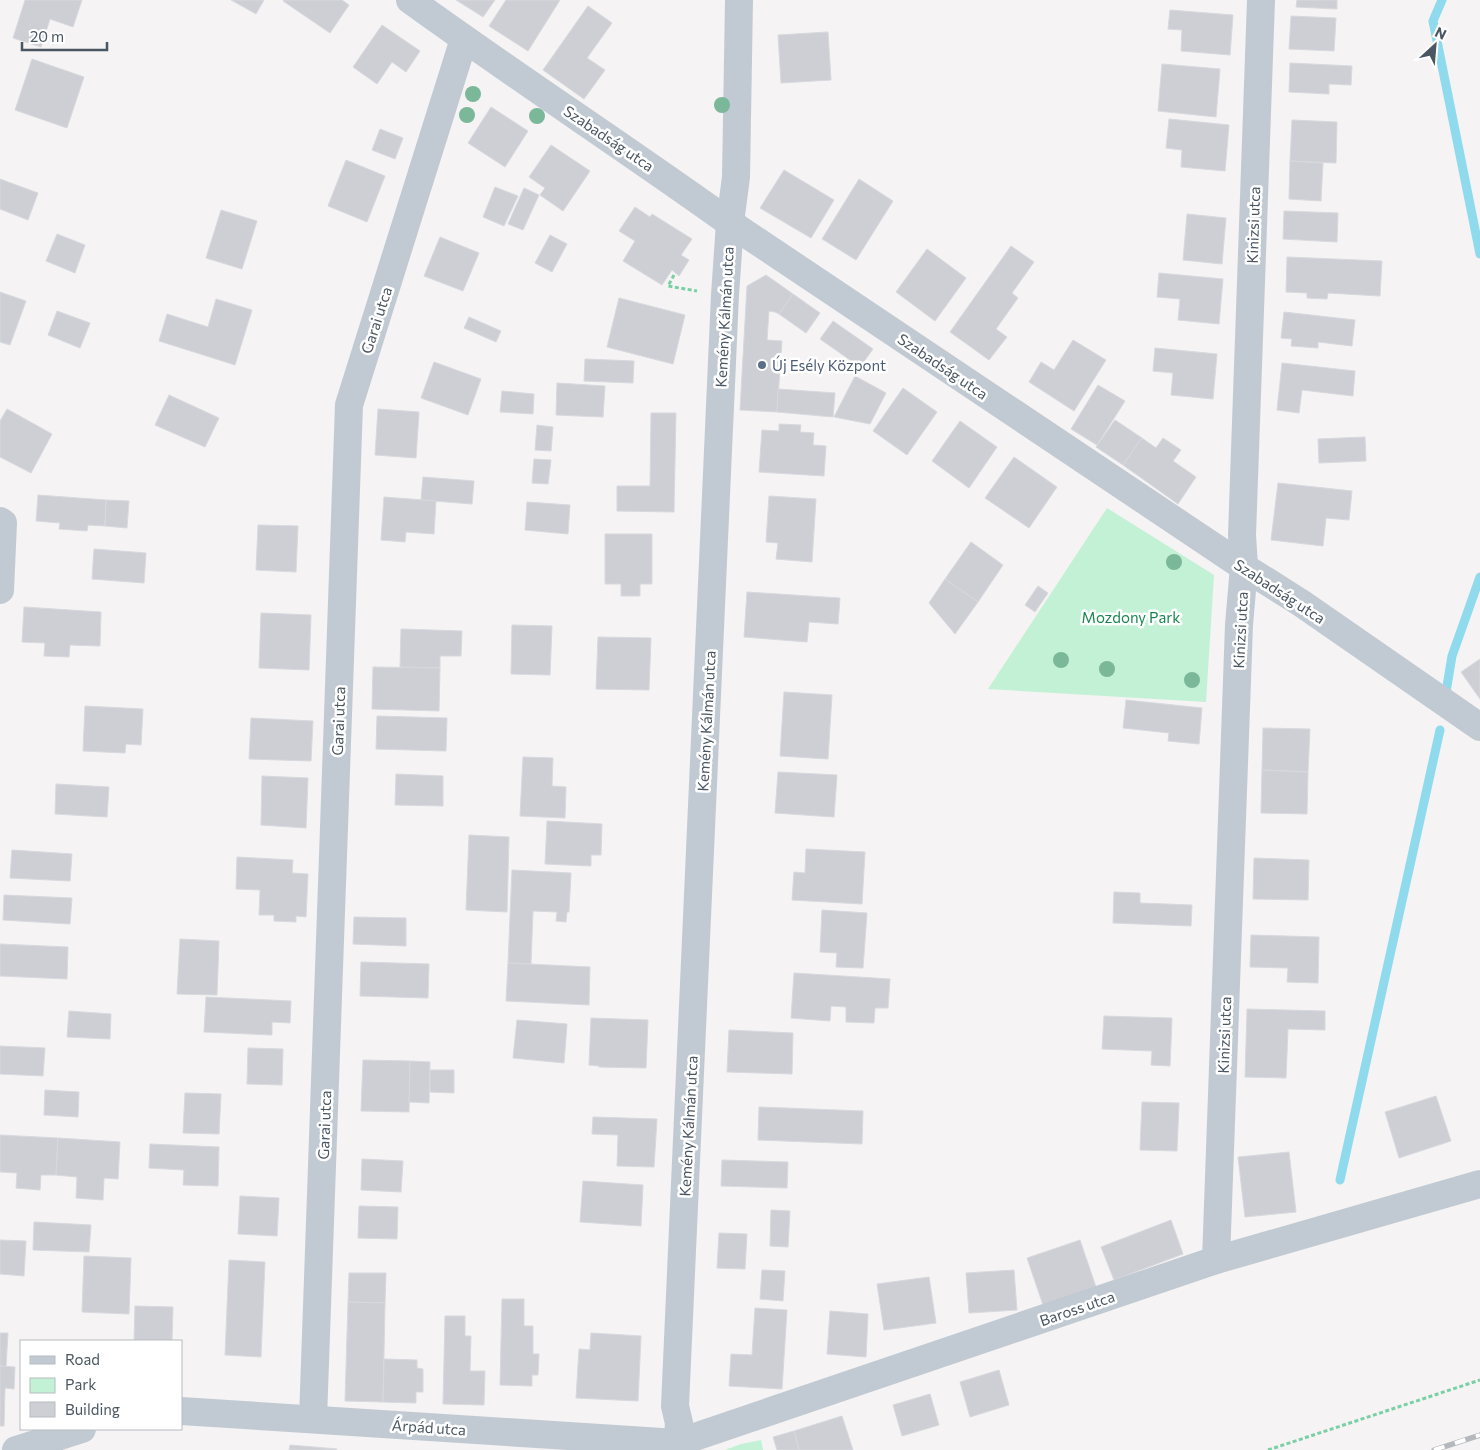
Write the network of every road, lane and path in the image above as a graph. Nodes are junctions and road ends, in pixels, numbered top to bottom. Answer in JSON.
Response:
{"nodes":[{"id":1,"x":410,"y":0,"type":"edge"},
{"id":2,"x":739,"y":0,"type":"edge"},
{"id":3,"x":1261,"y":0,"type":"edge"},
{"id":4,"x":464,"y":39,"type":"junction"},
{"id":5,"x":730,"y":223,"type":"junction"},
{"id":6,"x":674,"y":275,"type":"dead end"},
{"id":7,"x":725,"y":295,"type":"junction"},
{"id":8,"x":0,"y":521,"type":"edge"},
{"id":9,"x":1244,"y":567,"type":"junction"},
{"id":10,"x":0,"y":590,"type":"edge"},
{"id":11,"x":1480,"y":727,"type":"edge"},
{"id":12,"x":1480,"y":1184,"type":"edge"},
{"id":13,"x":1216,"y":1260,"type":"junction"},
{"id":14,"x":1480,"y":1380,"type":"edge"},
{"id":15,"x":182,"y":1411,"type":"edge"},
{"id":16,"x":313,"y":1419,"type":"junction"},
{"id":17,"x":79,"y":1430,"type":"edge"},
{"id":18,"x":677,"y":1446,"type":"edge"},
{"id":19,"x":16,"y":1450,"type":"edge"},
{"id":20,"x":1268,"y":1450,"type":"edge"}],
"edges":[{"from":1,"to":4,"type":"street","name":"Szabadság utca"},
{"from":2,"to":5,"type":"street","name":"Kemény Kálmán utca"},
{"from":3,"to":9,"type":"street","name":"Kinizsi utca"},
{"from":4,"to":5,"type":"street","name":"Szabadság utca"},
{"from":4,"to":16,"type":"street","name":"Garai utca"},
{"from":5,"to":7,"type":"street","name":"Kemény Kálmán utca"},
{"from":5,"to":9,"type":"street","name":"Szabadság utca"},
{"from":6,"to":7,"type":"path"},
{"from":7,"to":18,"type":"street","name":"Kemény Kálmán utca"},
{"from":8,"to":10,"type":"street"},
{"from":9,"to":11,"type":"street","name":"Szabadság utca"},
{"from":9,"to":13,"type":"street","name":"Kinizsi utca"},
{"from":12,"to":13,"type":"street","name":"Baross utca"},
{"from":13,"to":18,"type":"street","name":"Baross utca"},
{"from":14,"to":20,"type":"path"},
{"from":15,"to":16,"type":"street","name":"Árpád utca"},
{"from":16,"to":18,"type":"street","name":"Árpád utca"},
{"from":17,"to":19,"type":"street"}]}
